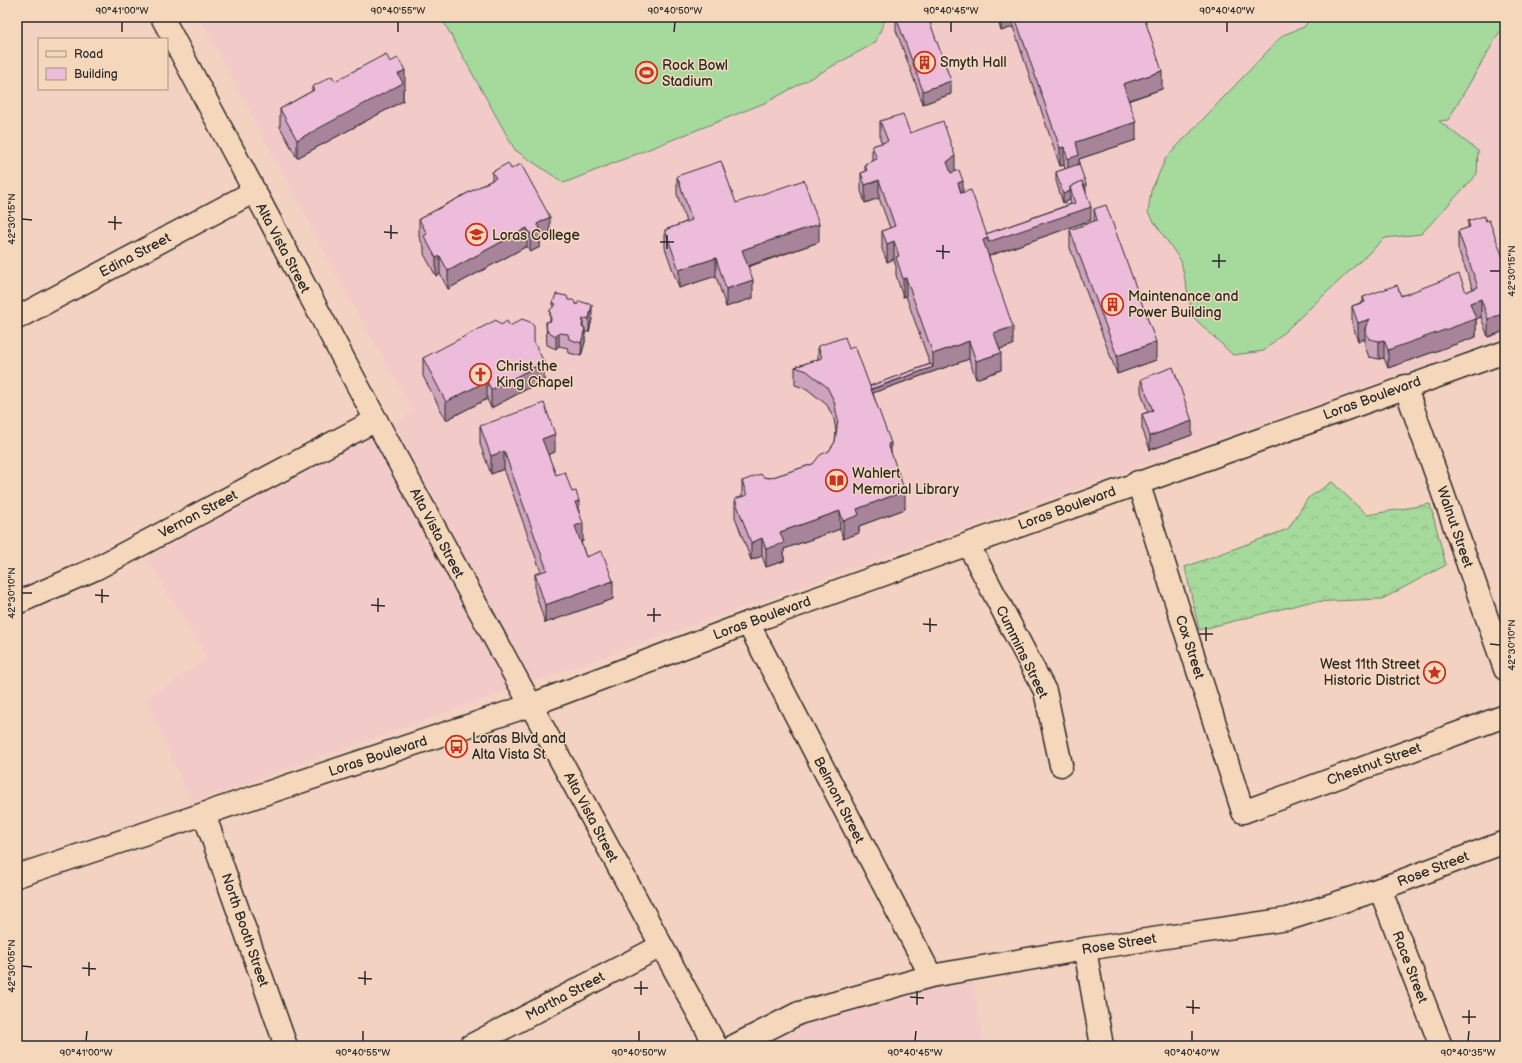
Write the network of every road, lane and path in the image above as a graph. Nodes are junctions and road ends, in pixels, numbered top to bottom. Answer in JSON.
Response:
{"nodes":[{"id":1,"x":162,"y":17,"type":"edge"},
{"id":2,"x":253,"y":192,"type":"junction"},
{"id":3,"x":17,"y":318,"type":"edge"},
{"id":4,"x":1505,"y":352,"type":"edge"},
{"id":5,"x":1405,"y":386,"type":"junction"},
{"id":6,"x":376,"y":420,"type":"junction"},
{"id":7,"x":1138,"y":482,"type":"junction"},
{"id":8,"x":968,"y":544,"type":"junction"},
{"id":9,"x":17,"y":603,"type":"edge"},
{"id":10,"x":748,"y":623,"type":"junction"},
{"id":11,"x":1505,"y":669,"type":"edge"},
{"id":12,"x":531,"y":705,"type":"junction"},
{"id":13,"x":1505,"y":716,"type":"edge"},
{"id":14,"x":1061,"y":765,"type":"dead end"},
{"id":15,"x":1243,"y":812,"type":"joint"},
{"id":16,"x":204,"y":814,"type":"junction"},
{"id":17,"x":1505,"y":842,"type":"edge"},
{"id":18,"x":17,"y":876,"type":"edge"},
{"id":19,"x":1380,"y":889,"type":"junction"},
{"id":20,"x":661,"y":946,"type":"junction"},
{"id":21,"x":1085,"y":949,"type":"junction"},
{"id":22,"x":931,"y":976,"type":"junction"},
{"id":23,"x":286,"y":1046,"type":"edge"},
{"id":24,"x":470,"y":1046,"type":"edge"},
{"id":25,"x":716,"y":1046,"type":"edge"},
{"id":26,"x":734,"y":1046,"type":"edge"},
{"id":27,"x":1102,"y":1046,"type":"edge"},
{"id":28,"x":1441,"y":1046,"type":"edge"}],
"edges":[{"from":1,"to":2,"type":"street","name":"Alta Vista Street"},
{"from":2,"to":3,"type":"street","name":"Edina Street"},
{"from":2,"to":6,"type":"street","name":"Alta Vista Street"},
{"from":4,"to":5,"type":"street","name":"Loras Boulevard"},
{"from":5,"to":7,"type":"street","name":"Loras Boulevard"},
{"from":5,"to":11,"type":"street","name":"Walnut Street"},
{"from":6,"to":9,"type":"street","name":"Vernon Street"},
{"from":6,"to":12,"type":"street","name":"Alta Vista Street"},
{"from":7,"to":8,"type":"street","name":"Loras Boulevard"},
{"from":7,"to":15,"type":"street","name":"Cox Street"},
{"from":8,"to":10,"type":"street","name":"Loras Boulevard"},
{"from":8,"to":14,"type":"street","name":"Cummins Street"},
{"from":10,"to":12,"type":"street","name":"Loras Boulevard"},
{"from":10,"to":22,"type":"street","name":"Belmont Street"},
{"from":12,"to":16,"type":"street","name":"Loras Boulevard"},
{"from":12,"to":20,"type":"street","name":"Alta Vista Street"},
{"from":13,"to":15,"type":"street","name":"Chestnut Street"},
{"from":16,"to":18,"type":"street","name":"Loras Boulevard"},
{"from":16,"to":23,"type":"street","name":"North Booth Street"},
{"from":17,"to":19,"type":"street","name":"Rose Street"},
{"from":19,"to":21,"type":"street","name":"Rose Street"},
{"from":19,"to":28,"type":"street","name":"Race Street"},
{"from":20,"to":24,"type":"street","name":"Martha Street"},
{"from":20,"to":25,"type":"street","name":"Alta Vista Street"},
{"from":21,"to":22,"type":"street","name":"Rose Street"},
{"from":21,"to":27,"type":"street"},
{"from":22,"to":26,"type":"street","name":"Rose Street"}]}
